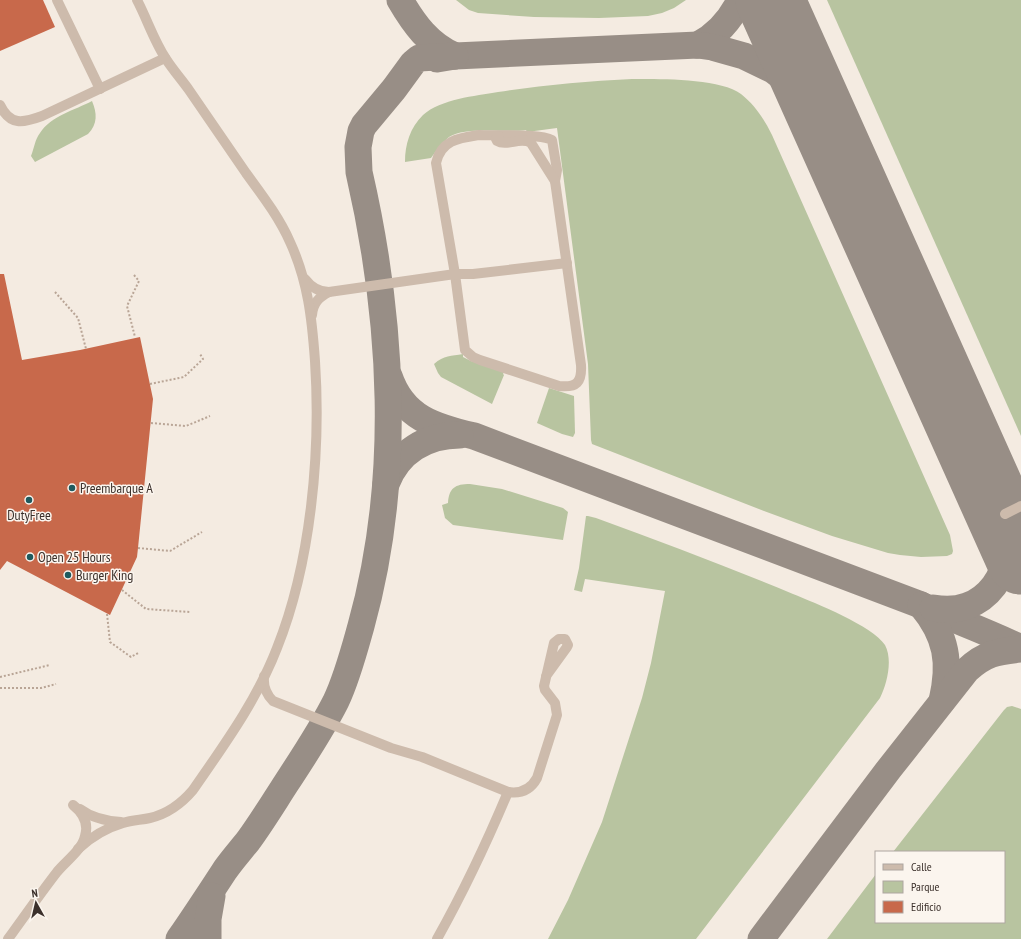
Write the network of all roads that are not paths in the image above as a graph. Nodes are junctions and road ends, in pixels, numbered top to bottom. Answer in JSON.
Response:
{"nodes":[{"id":1,"x":57,"y":0,"type":"edge"},
{"id":2,"x":137,"y":0,"type":"edge"},
{"id":3,"x":165,"y":58,"type":"junction"},
{"id":4,"x":100,"y":89,"type":"junction"},
{"id":5,"x":0,"y":105,"type":"edge"},
{"id":6,"x":499,"y":136,"type":"junction"},
{"id":7,"x":556,"y":181,"type":"junction"},
{"id":8,"x":567,"y":263,"type":"junction"},
{"id":9,"x":455,"y":274,"type":"junction"},
{"id":10,"x":304,"y":277,"type":"junction"},
{"id":11,"x":329,"y":292,"type":"junction"},
{"id":12,"x":311,"y":319,"type":"junction"},
{"id":13,"x":1021,"y":506,"type":"edge"},
{"id":14,"x":1005,"y":514,"type":"dead end"},
{"id":15,"x":264,"y":676,"type":"junction"},
{"id":16,"x":546,"y":676,"type":"dead end"},
{"id":17,"x":273,"y":701,"type":"junction"},
{"id":18,"x":250,"y":703,"type":"junction"},
{"id":19,"x":508,"y":792,"type":"junction"},
{"id":20,"x":134,"y":820,"type":"junction"},
{"id":21,"x":78,"y":849,"type":"junction"},
{"id":22,"x":447,"y":922,"type":"junction"},
{"id":23,"x":8,"y":939,"type":"edge"},
{"id":24,"x":437,"y":939,"type":"edge"},
{"id":25,"x":443,"y":939,"type":"edge"}],
"edges":[{"from":1,"to":4,"type":"lane"},
{"from":2,"to":3,"type":"lane"},
{"from":3,"to":4,"type":"lane"},
{"from":3,"to":10,"type":"lane"},
{"from":4,"to":5,"type":"lane"},
{"from":6,"to":7,"type":"lane"},
{"from":6,"to":7,"type":"lane"},
{"from":6,"to":9,"type":"lane"},
{"from":7,"to":8,"type":"lane"},
{"from":8,"to":9,"type":"lane"},
{"from":8,"to":9,"type":"lane"},
{"from":9,"to":11,"type":"lane"},
{"from":10,"to":11,"type":"lane"},
{"from":10,"to":12,"type":"lane"},
{"from":11,"to":12,"type":"lane"},
{"from":12,"to":15,"type":"lane"},
{"from":13,"to":14,"type":"lane"},
{"from":15,"to":17,"type":"lane"},
{"from":15,"to":18,"type":"lane"},
{"from":16,"to":19,"type":"lane"},
{"from":17,"to":18,"type":"lane"},
{"from":17,"to":19,"type":"lane"},
{"from":18,"to":20,"type":"lane"},
{"from":19,"to":22,"type":"lane"},
{"from":20,"to":21,"type":"lane"},
{"from":20,"to":21,"type":"lane"},
{"from":21,"to":23,"type":"lane"},
{"from":22,"to":24,"type":"lane"},
{"from":22,"to":25,"type":"lane"}]}
